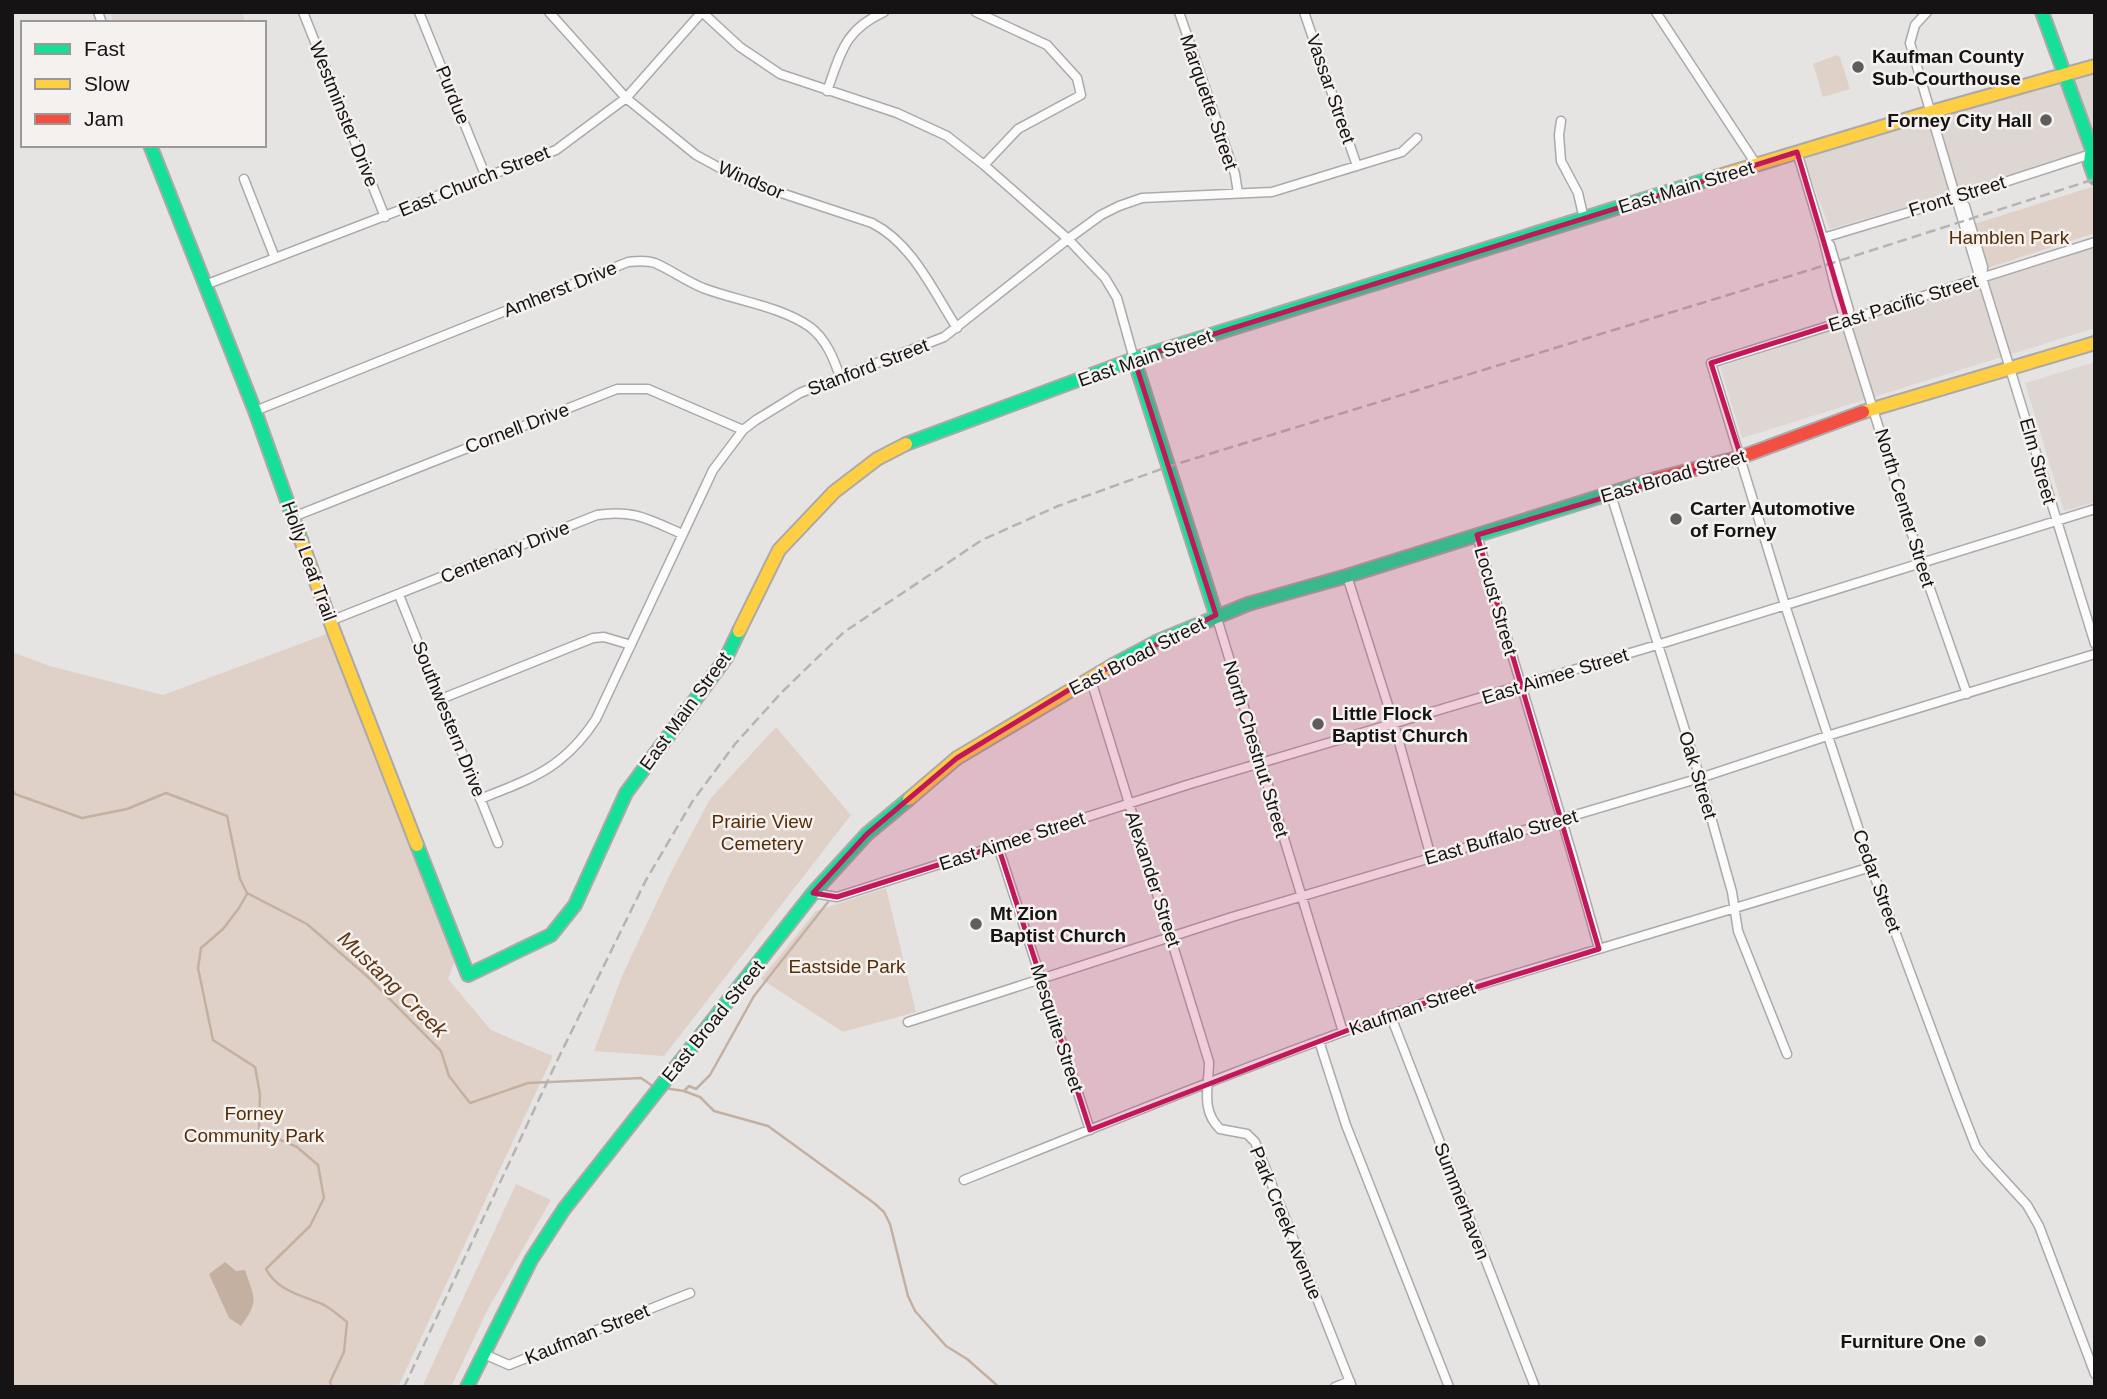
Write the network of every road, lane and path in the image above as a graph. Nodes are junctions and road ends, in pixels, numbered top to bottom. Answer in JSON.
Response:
{"nodes":[{"id":1,"x":303,"y":12,"type":"edge"},
{"id":2,"x":419,"y":12,"type":"edge"},
{"id":3,"x":549,"y":12,"type":"edge"},
{"id":4,"x":702,"y":12,"type":"edge"},
{"id":5,"x":884,"y":12,"type":"edge"},
{"id":6,"x":976,"y":12,"type":"edge"},
{"id":7,"x":1179,"y":12,"type":"edge"},
{"id":8,"x":1304,"y":12,"type":"edge"},
{"id":9,"x":1656,"y":12,"type":"edge"},
{"id":10,"x":1927,"y":12,"type":"edge"},
{"id":11,"x":2042,"y":12,"type":"edge"},
{"id":12,"x":2095,"y":66,"type":"edge"},
{"id":13,"x":2066,"y":75,"type":"junction"},
{"id":14,"x":827,"y":91,"type":"junction"},
{"id":15,"x":626,"y":98,"type":"junction"},
{"id":16,"x":1931,"y":112,"type":"junction"},
{"id":17,"x":1561,"y":121,"type":"dead end"},
{"id":18,"x":1417,"y":138,"type":"dead end"},
{"id":19,"x":151,"y":147,"type":"edge"},
{"id":20,"x":1797,"y":152,"type":"junction"},
{"id":21,"x":2094,"y":155,"type":"edge"},
{"id":22,"x":1756,"y":164,"type":"junction"},
{"id":23,"x":984,"y":165,"type":"junction"},
{"id":24,"x":1357,"y":166,"type":"junction"},
{"id":25,"x":486,"y":177,"type":"junction"},
{"id":26,"x":2095,"y":178,"type":"edge"},
{"id":27,"x":244,"y":179,"type":"dead end"},
{"id":28,"x":1238,"y":193,"type":"junction"},
{"id":29,"x":1956,"y":198,"type":"junction"},
{"id":30,"x":385,"y":217,"type":"junction"},
{"id":31,"x":1584,"y":219,"type":"junction"},
{"id":32,"x":1823,"y":237,"type":"junction"},
{"id":33,"x":1068,"y":239,"type":"junction"},
{"id":34,"x":2095,"y":242,"type":"edge"},
{"id":35,"x":275,"y":258,"type":"junction"},
{"id":36,"x":1982,"y":278,"type":"junction"},
{"id":37,"x":205,"y":285,"type":"junction"},
{"id":38,"x":1847,"y":320,"type":"junction"},
{"id":39,"x":957,"y":328,"type":"junction"},
{"id":40,"x":2095,"y":343,"type":"edge"},
{"id":41,"x":1134,"y":359,"type":"junction"},
{"id":42,"x":1711,"y":363,"type":"joint"},
{"id":43,"x":2011,"y":369,"type":"junction"},
{"id":44,"x":841,"y":377,"type":"junction"},
{"id":45,"x":1874,"y":408,"type":"junction"},
{"id":46,"x":255,"y":411,"type":"junction"},
{"id":47,"x":743,"y":430,"type":"junction"},
{"id":48,"x":1741,"y":457,"type":"junction"},
{"id":49,"x":1611,"y":495,"type":"junction"},
{"id":50,"x":2095,"y":509,"type":"edge"},
{"id":51,"x":293,"y":517,"type":"junction"},
{"id":52,"x":2055,"y":521,"type":"junction"},
{"id":53,"x":682,"y":534,"type":"junction"},
{"id":54,"x":1477,"y":535,"type":"junction"},
{"id":55,"x":1921,"y":563,"type":"junction"},
{"id":56,"x":1348,"y":576,"type":"junction"},
{"id":57,"x":399,"y":595,"type":"junction"},
{"id":58,"x":1785,"y":605,"type":"junction"},
{"id":59,"x":1216,"y":615,"type":"junction"},
{"id":60,"x":330,"y":621,"type":"junction"},
{"id":61,"x":2095,"y":644,"type":"edge"},
{"id":62,"x":631,"y":645,"type":"junction"},
{"id":63,"x":1657,"y":645,"type":"junction"},
{"id":64,"x":2095,"y":654,"type":"edge"},
{"id":65,"x":1090,"y":677,"type":"junction"},
{"id":66,"x":1520,"y":686,"type":"junction"},
{"id":67,"x":1967,"y":694,"type":"junction"},
{"id":68,"x":441,"y":699,"type":"junction"},
{"id":69,"x":1394,"y":724,"type":"junction"},
{"id":70,"x":1827,"y":736,"type":"junction"},
{"id":71,"x":1261,"y":764,"type":"junction"},
{"id":72,"x":1700,"y":778,"type":"junction"},
{"id":73,"x":480,"y":799,"type":"junction"},
{"id":74,"x":1129,"y":804,"type":"junction"},
{"id":75,"x":1563,"y":819,"type":"junction"},
{"id":76,"x":498,"y":843,"type":"dead end"},
{"id":77,"x":998,"y":846,"type":"junction"},
{"id":78,"x":1431,"y":857,"type":"junction"},
{"id":79,"x":1871,"y":867,"type":"junction"},
{"id":80,"x":813,"y":893,"type":"junction"},
{"id":81,"x":1301,"y":897,"type":"junction"},
{"id":82,"x":1735,"y":908,"type":"junction"},
{"id":83,"x":1171,"y":936,"type":"junction"},
{"id":84,"x":1600,"y":949,"type":"junction"},
{"id":85,"x":468,"y":975,"type":"joint"},
{"id":86,"x":1040,"y":980,"type":"junction"},
{"id":87,"x":1390,"y":1014,"type":"junction"},
{"id":88,"x":908,"y":1022,"type":"dead end"},
{"id":89,"x":1343,"y":1032,"type":"junction"},
{"id":90,"x":1319,"y":1041,"type":"junction"},
{"id":91,"x":1787,"y":1054,"type":"dead end"},
{"id":92,"x":1209,"y":1083,"type":"junction"},
{"id":93,"x":1090,"y":1130,"type":"junction"},
{"id":94,"x":964,"y":1180,"type":"dead end"},
{"id":95,"x":690,"y":1293,"type":"dead end"},
{"id":96,"x":484,"y":1354,"type":"junction"},
{"id":97,"x":2095,"y":1374,"type":"edge"},
{"id":98,"x":1351,"y":1384,"type":"edge"},
{"id":99,"x":467,"y":1387,"type":"edge"},
{"id":100,"x":1335,"y":1387,"type":"edge"},
{"id":101,"x":1449,"y":1387,"type":"edge"},
{"id":102,"x":1535,"y":1387,"type":"edge"}],
"edges":[{"from":1,"to":30,"type":"street","name":"Westminster Drive"},
{"from":2,"to":25,"type":"street","name":"Purdue"},
{"from":3,"to":15,"type":"street","name":"Windsor"},
{"from":4,"to":14,"type":"street"},
{"from":4,"to":15,"type":"street","name":"East Church Street"},
{"from":5,"to":14,"type":"street"},
{"from":6,"to":23,"type":"street"},
{"from":7,"to":28,"type":"street","name":"Marquette Street"},
{"from":8,"to":24,"type":"street","name":"Vassar Street"},
{"from":9,"to":22,"type":"street"},
{"from":10,"to":16,"type":"street","name":"Elm Street"},
{"from":11,"to":13,"type":"street"},
{"from":12,"to":13,"type":"street","name":"East Main Street"},
{"from":13,"to":16,"type":"street","name":"East Main Street"},
{"from":13,"to":21,"type":"street"},
{"from":14,"to":23,"type":"street"},
{"from":15,"to":25,"type":"street","name":"East Church Street"},
{"from":15,"to":39,"type":"street","name":"Windsor"},
{"from":16,"to":20,"type":"street","name":"East Main Street"},
{"from":16,"to":29,"type":"street","name":"Elm Street"},
{"from":17,"to":31,"type":"street"},
{"from":18,"to":24,"type":"street","name":"Stanford Street"},
{"from":19,"to":37,"type":"street","name":"Holly Leaf Trail"},
{"from":20,"to":22,"type":"street","name":"East Main Street"},
{"from":20,"to":32,"type":"street","name":"North Center Street"},
{"from":21,"to":26,"type":"street"},
{"from":21,"to":29,"type":"street","name":"Front Street"},
{"from":22,"to":31,"type":"street","name":"East Main Street"},
{"from":23,"to":33,"type":"street"},
{"from":24,"to":28,"type":"street","name":"Stanford Street"},
{"from":25,"to":30,"type":"street","name":"East Church Street"},
{"from":27,"to":35,"type":"street"},
{"from":28,"to":33,"type":"street","name":"Stanford Street"},
{"from":29,"to":32,"type":"street","name":"Front Street"},
{"from":29,"to":36,"type":"street","name":"Elm Street"},
{"from":30,"to":35,"type":"street","name":"East Church Street"},
{"from":31,"to":41,"type":"street","name":"East Main Street"},
{"from":32,"to":38,"type":"street","name":"North Center Street"},
{"from":33,"to":39,"type":"street","name":"Stanford Street"},
{"from":33,"to":41,"type":"street"},
{"from":34,"to":36,"type":"street","name":"East Pacific Street"},
{"from":35,"to":37,"type":"street","name":"East Church Street"},
{"from":36,"to":38,"type":"street","name":"East Pacific Street"},
{"from":36,"to":43,"type":"street","name":"Elm Street"},
{"from":37,"to":46,"type":"street","name":"Holly Leaf Trail"},
{"from":38,"to":42,"type":"street","name":"East Pacific Street"},
{"from":38,"to":45,"type":"street","name":"North Center Street"},
{"from":39,"to":44,"type":"street","name":"Stanford Street"},
{"from":40,"to":43,"type":"street","name":"East Broad Street"},
{"from":41,"to":59,"type":"street","name":"North Chestnut Street"},
{"from":41,"to":85,"type":"street","name":"East Main Street"},
{"from":42,"to":48,"type":"street","name":"Cedar Street"},
{"from":43,"to":45,"type":"street","name":"East Broad Street"},
{"from":43,"to":52,"type":"street","name":"Elm Street"},
{"from":44,"to":46,"type":"street","name":"Amherst Drive"},
{"from":44,"to":47,"type":"street","name":"Stanford Street"},
{"from":45,"to":48,"type":"street","name":"East Broad Street"},
{"from":45,"to":55,"type":"street","name":"North Center Street"},
{"from":46,"to":51,"type":"street","name":"Holly Leaf Trail"},
{"from":47,"to":51,"type":"street","name":"Cornell Drive"},
{"from":47,"to":53,"type":"street","name":"Stanford Street"},
{"from":48,"to":49,"type":"street","name":"East Broad Street"},
{"from":48,"to":58,"type":"street","name":"Cedar Street"},
{"from":49,"to":54,"type":"street","name":"East Broad Street"},
{"from":49,"to":63,"type":"street","name":"Oak Street"},
{"from":50,"to":52,"type":"street","name":"East Aimee Street"},
{"from":51,"to":60,"type":"street","name":"Holly Leaf Trail"},
{"from":52,"to":55,"type":"street","name":"East Aimee Street"},
{"from":52,"to":61,"type":"street","name":"Elm Street"},
{"from":53,"to":57,"type":"street","name":"Centenary Drive"},
{"from":53,"to":62,"type":"street","name":"Stanford Street"},
{"from":54,"to":56,"type":"street","name":"East Broad Street"},
{"from":54,"to":66,"type":"street","name":"Locust Street"},
{"from":55,"to":58,"type":"street","name":"East Aimee Street"},
{"from":55,"to":67,"type":"street","name":"North Center Street"},
{"from":56,"to":59,"type":"street","name":"East Broad Street"},
{"from":56,"to":69,"type":"street"},
{"from":57,"to":60,"type":"street","name":"Centenary Drive"},
{"from":57,"to":68,"type":"street","name":"Southwestern Drive"},
{"from":58,"to":63,"type":"street","name":"East Aimee Street"},
{"from":58,"to":70,"type":"street","name":"Cedar Street"},
{"from":59,"to":65,"type":"street","name":"East Broad Street"},
{"from":59,"to":71,"type":"street","name":"North Chestnut Street"},
{"from":60,"to":85,"type":"street","name":"Holly Leaf Trail"},
{"from":62,"to":68,"type":"street"},
{"from":62,"to":73,"type":"street","name":"Stanford Street"},
{"from":63,"to":66,"type":"street","name":"East Aimee Street"},
{"from":63,"to":72,"type":"street","name":"Oak Street"},
{"from":64,"to":67,"type":"street","name":"East Buffalo Street"},
{"from":65,"to":74,"type":"street","name":"Alexander Street"},
{"from":65,"to":80,"type":"street","name":"East Broad Street"},
{"from":66,"to":69,"type":"street","name":"East Aimee Street"},
{"from":66,"to":75,"type":"street","name":"Locust Street"},
{"from":67,"to":70,"type":"street","name":"East Buffalo Street"},
{"from":68,"to":73,"type":"street","name":"Southwestern Drive"},
{"from":69,"to":71,"type":"street","name":"East Aimee Street"},
{"from":69,"to":78,"type":"street"},
{"from":70,"to":72,"type":"street","name":"East Buffalo Street"},
{"from":70,"to":79,"type":"street","name":"Cedar Street"},
{"from":71,"to":74,"type":"street","name":"East Aimee Street"},
{"from":71,"to":81,"type":"street","name":"North Chestnut Street"},
{"from":72,"to":75,"type":"street","name":"East Buffalo Street"},
{"from":72,"to":82,"type":"street","name":"Oak Street"},
{"from":73,"to":76,"type":"street","name":"Southwestern Drive"},
{"from":74,"to":77,"type":"street","name":"East Aimee Street"},
{"from":74,"to":83,"type":"street","name":"Alexander Street"},
{"from":75,"to":78,"type":"street","name":"East Buffalo Street"},
{"from":75,"to":84,"type":"street","name":"Locust Street"},
{"from":77,"to":80,"type":"street","name":"East Aimee Street"},
{"from":77,"to":86,"type":"street","name":"Mesquite Street"},
{"from":78,"to":81,"type":"street","name":"East Buffalo Street"},
{"from":79,"to":82,"type":"street","name":"Kaufman Street"},
{"from":79,"to":97,"type":"street","name":"Cedar Street"},
{"from":80,"to":96,"type":"street","name":"East Broad Street"},
{"from":81,"to":83,"type":"street","name":"East Buffalo Street"},
{"from":81,"to":89,"type":"street","name":"North Chestnut Street"},
{"from":82,"to":84,"type":"street","name":"Kaufman Street"},
{"from":82,"to":91,"type":"street","name":"Oak Street"},
{"from":83,"to":86,"type":"street","name":"East Buffalo Street"},
{"from":83,"to":92,"type":"street","name":"Alexander Street"},
{"from":84,"to":87,"type":"street","name":"Kaufman Street"},
{"from":86,"to":88,"type":"street","name":"East Buffalo Street"},
{"from":86,"to":93,"type":"street","name":"Mesquite Street"},
{"from":87,"to":89,"type":"street","name":"Kaufman Street"},
{"from":87,"to":102,"type":"street","name":"Summerhaven"},
{"from":89,"to":90,"type":"street","name":"Kaufman Street"},
{"from":90,"to":92,"type":"street","name":"Kaufman Street"},
{"from":90,"to":101,"type":"street"},
{"from":92,"to":93,"type":"street","name":"Kaufman Street"},
{"from":92,"to":98,"type":"street","name":"Park Creek Avenue"},
{"from":93,"to":94,"type":"street","name":"Kaufman Street"},
{"from":95,"to":96,"type":"street","name":"Kaufman Street"},
{"from":96,"to":99,"type":"street","name":"East Broad Street"},
{"from":98,"to":100,"type":"street"}]}
